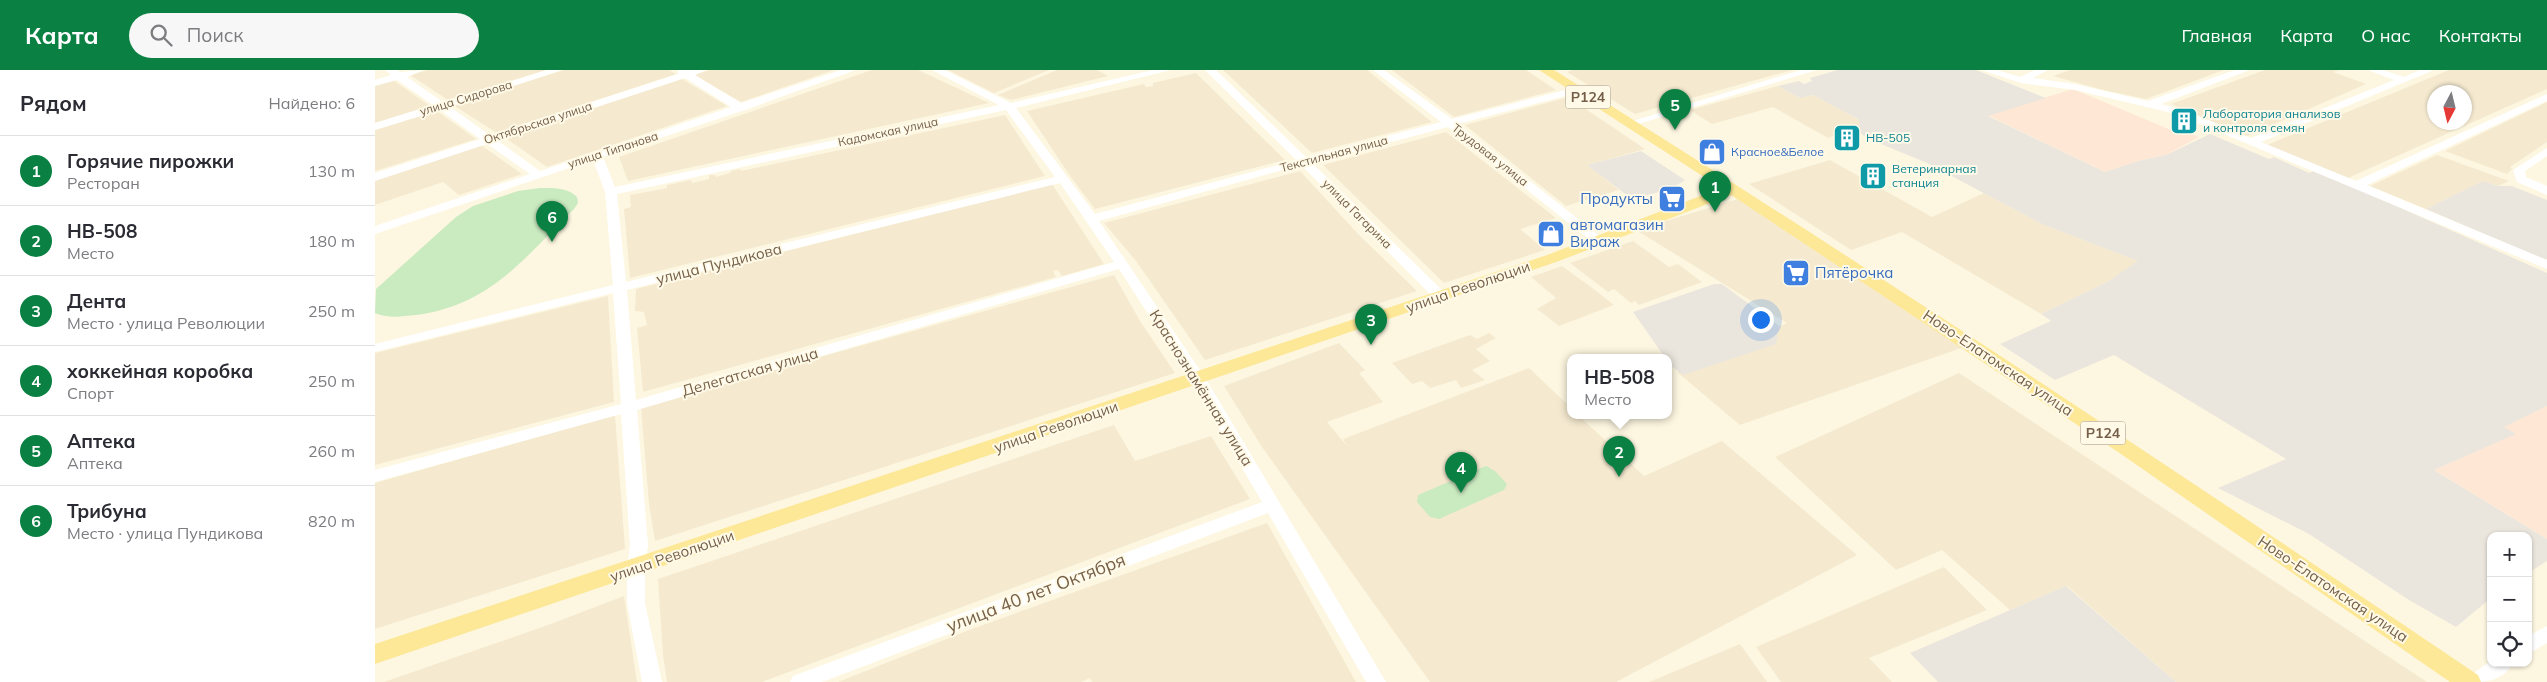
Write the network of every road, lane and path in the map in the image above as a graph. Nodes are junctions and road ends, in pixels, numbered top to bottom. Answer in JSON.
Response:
{"nodes":[{"id":1,"x":419,"y":70,"type":"edge"},
{"id":2,"x":557,"y":70,"type":"edge"},
{"id":3,"x":701,"y":70,"type":"edge"},
{"id":4,"x":851,"y":70,"type":"edge"},
{"id":5,"x":937,"y":70,"type":"edge"},
{"id":6,"x":1166,"y":70,"type":"edge"},
{"id":7,"x":1210,"y":70,"type":"edge"},
{"id":8,"x":1378,"y":70,"type":"edge"},
{"id":9,"x":1545,"y":70,"type":"edge"},
{"id":10,"x":1812,"y":70,"type":"edge"},
{"id":11,"x":1986,"y":70,"type":"edge"},
{"id":12,"x":2043,"y":70,"type":"edge"},
{"id":13,"x":2245,"y":70,"type":"edge"},
{"id":14,"x":2373,"y":70,"type":"edge"},
{"id":15,"x":2429,"y":70,"type":"edge"},
{"id":16,"x":682,"y":72,"type":"edge"},
{"id":17,"x":394,"y":73,"type":"edge"},
{"id":18,"x":2021,"y":80,"type":"junction"},
{"id":19,"x":2404,"y":80,"type":"junction"},
{"id":20,"x":375,"y":83,"type":"edge"},
{"id":21,"x":1577,"y":90,"type":"junction"},
{"id":22,"x":2547,"y":97,"type":"edge"},
{"id":23,"x":2151,"y":104,"type":"junction"},
{"id":24,"x":440,"y":106,"type":"junction"},
{"id":25,"x":1009,"y":106,"type":"junction"},
{"id":26,"x":741,"y":108,"type":"junction"},
{"id":27,"x":1631,"y":123,"type":"junction"},
{"id":28,"x":1450,"y":124,"type":"junction"},
{"id":29,"x":375,"y":127,"type":"edge"},
{"id":30,"x":489,"y":139,"type":"junction"},
{"id":31,"x":2251,"y":142,"type":"junction"},
{"id":32,"x":2547,"y":151,"type":"edge"},
{"id":33,"x":597,"y":155,"type":"junction"},
{"id":34,"x":1307,"y":162,"type":"junction"},
{"id":35,"x":539,"y":175,"type":"junction"},
{"id":36,"x":375,"y":177,"type":"edge"},
{"id":37,"x":1062,"y":179,"type":"junction"},
{"id":38,"x":2358,"y":185,"type":"junction"},
{"id":39,"x":1733,"y":189,"type":"junction"},
{"id":40,"x":2547,"y":191,"type":"edge"},
{"id":41,"x":611,"y":192,"type":"junction"},
{"id":42,"x":1092,"y":219,"type":"junction"},
{"id":43,"x":375,"y":230,"type":"edge"},
{"id":44,"x":1600,"y":241,"type":"junction"},
{"id":45,"x":1123,"y":264,"type":"junction"},
{"id":46,"x":2547,"y":265,"type":"edge"},
{"id":47,"x":620,"y":288,"type":"junction"},
{"id":48,"x":1440,"y":296,"type":"junction"},
{"id":49,"x":375,"y":348,"type":"edge"},
{"id":50,"x":1198,"y":379,"type":"junction"},
{"id":51,"x":629,"y":407,"type":"junction"},
{"id":52,"x":375,"y":476,"type":"edge"},
{"id":53,"x":1272,"y":505,"type":"junction"},
{"id":54,"x":636,"y":568,"type":"junction"},
{"id":55,"x":2547,"y":633,"type":"edge"},
{"id":56,"x":2532,"y":643,"type":"edge"},
{"id":57,"x":375,"y":654,"type":"edge"},
{"id":58,"x":2497,"y":667,"type":"edge"},
{"id":59,"x":652,"y":682,"type":"edge"},
{"id":60,"x":800,"y":682,"type":"edge"},
{"id":61,"x":1376,"y":682,"type":"edge"},
{"id":62,"x":2469,"y":682,"type":"edge"},
{"id":63,"x":2475,"y":682,"type":"edge"}],
"edges":[{"from":1,"to":17,"type":"street"},
{"from":2,"to":24,"type":"street","name":"улица Сидорова"},
{"from":3,"to":16,"type":"street","name":"Октябрьская улица"},
{"from":4,"to":26,"type":"street","name":"улица Типанова"},
{"from":5,"to":25,"type":"street"},
{"from":6,"to":25,"type":"street","name":"Кадомская улица"},
{"from":7,"to":34,"type":"street","name":"улица Гагарина"},
{"from":8,"to":28,"type":"street","name":"Трудовая улица"},
{"from":9,"to":21,"type":"main road","name":"Ново-Елатомская улица","number":"Р124"},
{"from":10,"to":27,"type":"street"},
{"from":11,"to":18,"type":"street"},
{"from":12,"to":18,"type":"street"},
{"from":13,"to":23,"type":"street"},
{"from":14,"to":19,"type":"street"},
{"from":15,"to":19,"type":"street"},
{"from":16,"to":26,"type":"street"},
{"from":16,"to":30,"type":"street","name":"Октябрьская улица"},
{"from":17,"to":20,"type":"street"},
{"from":17,"to":24,"type":"street"},
{"from":18,"to":23,"type":"street"},
{"from":19,"to":31,"type":"street"},
{"from":21,"to":27,"type":"main road","name":"Ново-Елатомская улица","number":"Р124"},
{"from":21,"to":28,"type":"street","name":"Текстильная улица"},
{"from":22,"to":38,"type":"street"},
{"from":23,"to":31,"type":"street"},
{"from":24,"to":29,"type":"street","name":"улица Сидорова"},
{"from":24,"to":30,"type":"street"},
{"from":25,"to":37,"type":"street","name":"Краснознамённая улица"},
{"from":25,"to":41,"type":"street","name":"Кадомская улица"},
{"from":26,"to":33,"type":"street","name":"улица Типанова"},
{"from":27,"to":39,"type":"main road","name":"Ново-Елатомская улица","number":"Р124"},
{"from":28,"to":34,"type":"street","name":"Текстильная улица"},
{"from":28,"to":44,"type":"street","name":"Трудовая улица"},
{"from":30,"to":35,"type":"street"},
{"from":30,"to":36,"type":"street","name":"Октябрьская улица"},
{"from":31,"to":38,"type":"street"},
{"from":32,"to":40,"type":"street"},
{"from":33,"to":35,"type":"street","name":"улица Типанова"},
{"from":33,"to":41,"type":"street"},
{"from":34,"to":42,"type":"street","name":"Текстильная улица"},
{"from":34,"to":48,"type":"street","name":"улица Гагарина"},
{"from":35,"to":43,"type":"street","name":"улица Типанова"},
{"from":37,"to":42,"type":"street","name":"Краснознамённая улица"},
{"from":37,"to":47,"type":"street","name":"улица Пундикова"},
{"from":38,"to":46,"type":"street"},
{"from":39,"to":44,"type":"main road","name":"улица Революции"},
{"from":39,"to":62,"type":"main road","name":"Ново-Елатомская улица","number":"Р124"},
{"from":41,"to":47,"type":"street"},
{"from":42,"to":45,"type":"street","name":"Краснознамённая улица"},
{"from":44,"to":48,"type":"main road","name":"улица Революции"},
{"from":45,"to":50,"type":"street","name":"Краснознамённая улица"},
{"from":45,"to":51,"type":"street","name":"Делегатская улица"},
{"from":47,"to":49,"type":"street","name":"улица Пундикова"},
{"from":47,"to":51,"type":"street"},
{"from":48,"to":50,"type":"main road","name":"улица Революции"},
{"from":50,"to":53,"type":"street","name":"Краснознамённая улица"},
{"from":50,"to":54,"type":"main road","name":"улица Революции"},
{"from":51,"to":52,"type":"street","name":"Делегатская улица"},
{"from":51,"to":54,"type":"street"},
{"from":53,"to":60,"type":"street","name":"улица 40 лет Октября"},
{"from":53,"to":61,"type":"street","name":"Краснознамённая улица"},
{"from":54,"to":57,"type":"main road","name":"улица Революции"},
{"from":54,"to":59,"type":"street"},
{"from":55,"to":56,"type":"street"},
{"from":58,"to":63,"type":"street"}]}
